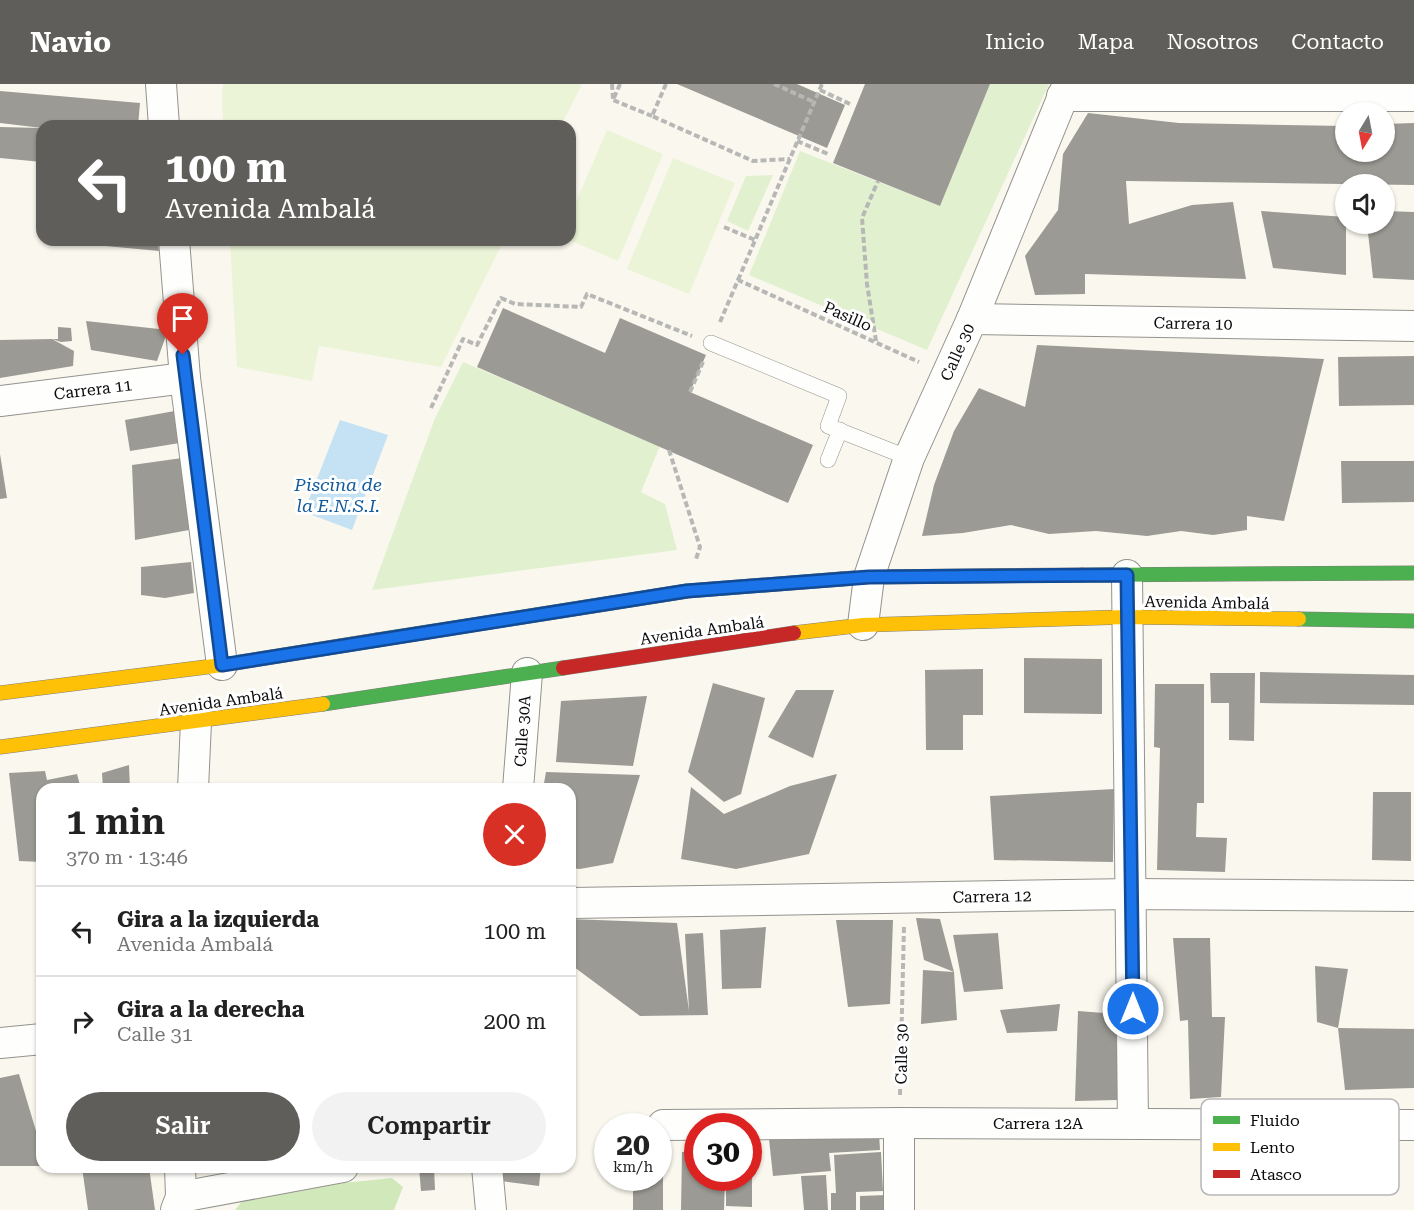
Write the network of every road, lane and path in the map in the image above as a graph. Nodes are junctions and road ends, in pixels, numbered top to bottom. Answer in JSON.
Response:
{"nodes":[{"id":1,"x":161,"y":84,"type":"edge"},
{"id":2,"x":612,"y":84,"type":"edge"},
{"id":3,"x":620,"y":84,"type":"edge"},
{"id":4,"x":666,"y":84,"type":"edge"},
{"id":5,"x":774,"y":84,"type":"edge"},
{"id":6,"x":822,"y":84,"type":"edge"},
{"id":7,"x":820,"y":90,"type":"junction"},
{"id":8,"x":1065,"y":90,"type":"edge"},
{"id":9,"x":1414,"y":96,"type":"edge"},
{"id":10,"x":614,"y":100,"type":"junction"},
{"id":11,"x":814,"y":102,"type":"junction"},
{"id":12,"x":850,"y":104,"type":"dead end"},
{"id":13,"x":652,"y":116,"type":"junction"},
{"id":14,"x":164,"y":120,"type":"edge"},
{"id":15,"x":797,"y":141,"type":"junction"},
{"id":16,"x":828,"y":154,"type":"dead end"},
{"id":17,"x":790,"y":159,"type":"junction"},
{"id":18,"x":878,"y":181,"type":"dead end"},
{"id":19,"x":724,"y":227,"type":"dead end"},
{"id":20,"x":755,"y":240,"type":"junction"},
{"id":21,"x":174,"y":246,"type":"edge"},
{"id":22,"x":738,"y":280,"type":"junction"},
{"id":23,"x":972,"y":319,"type":"junction"},
{"id":24,"x":1414,"y":326,"type":"edge"},
{"id":25,"x":876,"y":342,"type":"junction"},
{"id":26,"x":711,"y":343,"type":"junction"},
{"id":27,"x":947,"y":375,"type":"junction"},
{"id":28,"x":185,"y":378,"type":"junction"},
{"id":29,"x":690,"y":392,"type":"dead end"},
{"id":30,"x":0,"y":401,"type":"edge"},
{"id":31,"x":431,"y":408,"type":"dead end"},
{"id":32,"x":840,"y":430,"type":"junction"},
{"id":33,"x":669,"y":450,"type":"dead end"},
{"id":34,"x":909,"y":458,"type":"junction"},
{"id":35,"x":828,"y":460,"type":"dead end"},
{"id":36,"x":1414,"y":573,"type":"edge"},
{"id":37,"x":1127,"y":575,"type":"junction"},
{"id":38,"x":869,"y":577,"type":"junction"},
{"id":39,"x":687,"y":591,"type":"junction"},
{"id":40,"x":1127,"y":617,"type":"junction"},
{"id":41,"x":1414,"y":621,"type":"edge"},
{"id":42,"x":862,"y":625,"type":"junction"},
{"id":43,"x":222,"y":665,"type":"junction"},
{"id":44,"x":527,"y":673,"type":"junction"},
{"id":45,"x":0,"y":693,"type":"edge"},
{"id":46,"x":196,"y":722,"type":"junction"},
{"id":47,"x":0,"y":747,"type":"edge"},
{"id":48,"x":193,"y":783,"type":"edge"},
{"id":49,"x":518,"y":783,"type":"edge"},
{"id":50,"x":1132,"y":894,"type":"junction"},
{"id":51,"x":1414,"y":896,"type":"edge"},
{"id":52,"x":904,"y":898,"type":"junction"},
{"id":53,"x":576,"y":903,"type":"edge"},
{"id":54,"x":36,"y":1040,"type":"edge"},
{"id":55,"x":0,"y":1043,"type":"edge"},
{"id":56,"x":899,"y":1123,"type":"junction"},
{"id":57,"x":1134,"y":1124,"type":"junction"},
{"id":58,"x":1201,"y":1124,"type":"edge"},
{"id":59,"x":672,"y":1125,"type":"edge"},
{"id":60,"x":1399,"y":1125,"type":"edge"},
{"id":61,"x":1414,"y":1125,"type":"edge"},
{"id":62,"x":180,"y":1173,"type":"edge"},
{"id":63,"x":316,"y":1173,"type":"edge"},
{"id":64,"x":488,"y":1173,"type":"edge"},
{"id":65,"x":178,"y":1203,"type":"edge"},
{"id":66,"x":491,"y":1210,"type":"edge"},
{"id":67,"x":899,"y":1210,"type":"edge"}],
"edges":[{"from":1,"to":14,"type":"street"},
{"from":2,"to":10,"type":"path"},
{"from":3,"to":10,"type":"path"},
{"from":4,"to":13,"type":"path"},
{"from":5,"to":11,"type":"path"},
{"from":6,"to":7,"type":"path"},
{"from":7,"to":11,"type":"path"},
{"from":7,"to":12,"type":"path"},
{"from":8,"to":9,"type":"street"},
{"from":8,"to":23,"type":"street","name":"Calle 30"},
{"from":10,"to":13,"type":"path"},
{"from":11,"to":15,"type":"path"},
{"from":13,"to":17,"type":"path"},
{"from":15,"to":16,"type":"path"},
{"from":15,"to":17,"type":"path"},
{"from":17,"to":20,"type":"path"},
{"from":18,"to":25,"type":"path"},
{"from":19,"to":20,"type":"path"},
{"from":20,"to":22,"type":"path"},
{"from":21,"to":28,"type":"street"},
{"from":22,"to":25,"type":"path","name":"Pasillo"},
{"from":22,"to":26,"type":"path"},
{"from":23,"to":24,"type":"street","name":"Carrera 10"},
{"from":23,"to":27,"type":"street","name":"Calle 30"},
{"from":25,"to":27,"type":"path","name":"Pasillo"},
{"from":26,"to":29,"type":"path"},
{"from":26,"to":31,"type":"path"},
{"from":26,"to":32,"type":"lane"},
{"from":27,"to":34,"type":"street","name":"Calle 30"},
{"from":28,"to":30,"type":"street","name":"Carrera 11"},
{"from":28,"to":43,"type":"street"},
{"from":32,"to":34,"type":"lane"},
{"from":32,"to":35,"type":"lane"},
{"from":33,"to":39,"type":"path"},
{"from":34,"to":38,"type":"street","name":"Calle 30"},
{"from":36,"to":37,"type":"main road","name":"Avenida Ambalá"},
{"from":37,"to":38,"type":"main road","name":"Avenida Ambalá"},
{"from":37,"to":40,"type":"street"},
{"from":38,"to":39,"type":"main road","name":"Avenida Ambalá"},
{"from":38,"to":42,"type":"street","name":"Calle 30"},
{"from":39,"to":43,"type":"main road","name":"Avenida Ambalá"},
{"from":40,"to":41,"type":"main road","name":"Avenida Ambalá"},
{"from":40,"to":42,"type":"main road","name":"Avenida Ambalá"},
{"from":40,"to":50,"type":"street"},
{"from":42,"to":44,"type":"main road","name":"Avenida Ambalá"},
{"from":43,"to":45,"type":"main road","name":"Avenida Ambalá"},
{"from":44,"to":46,"type":"main road","name":"Avenida Ambalá"},
{"from":44,"to":49,"type":"street","name":"Calle 30A"},
{"from":46,"to":47,"type":"main road","name":"Avenida Ambalá"},
{"from":46,"to":48,"type":"street"},
{"from":50,"to":51,"type":"street","name":"Carrera 12"},
{"from":50,"to":52,"type":"street","name":"Carrera 12"},
{"from":50,"to":57,"type":"street"},
{"from":52,"to":53,"type":"street","name":"Carrera 12"},
{"from":52,"to":56,"type":"path","name":"Calle 30"},
{"from":54,"to":55,"type":"street"},
{"from":56,"to":57,"type":"street","name":"Carrera 12A"},
{"from":56,"to":59,"type":"street","name":"Carrera 12A"},
{"from":56,"to":67,"type":"street"},
{"from":57,"to":58,"type":"street","name":"Carrera 12A"},
{"from":60,"to":61,"type":"street","name":"Carrera 12A"},
{"from":62,"to":65,"type":"street"},
{"from":63,"to":65,"type":"street"},
{"from":64,"to":66,"type":"street"}]}
